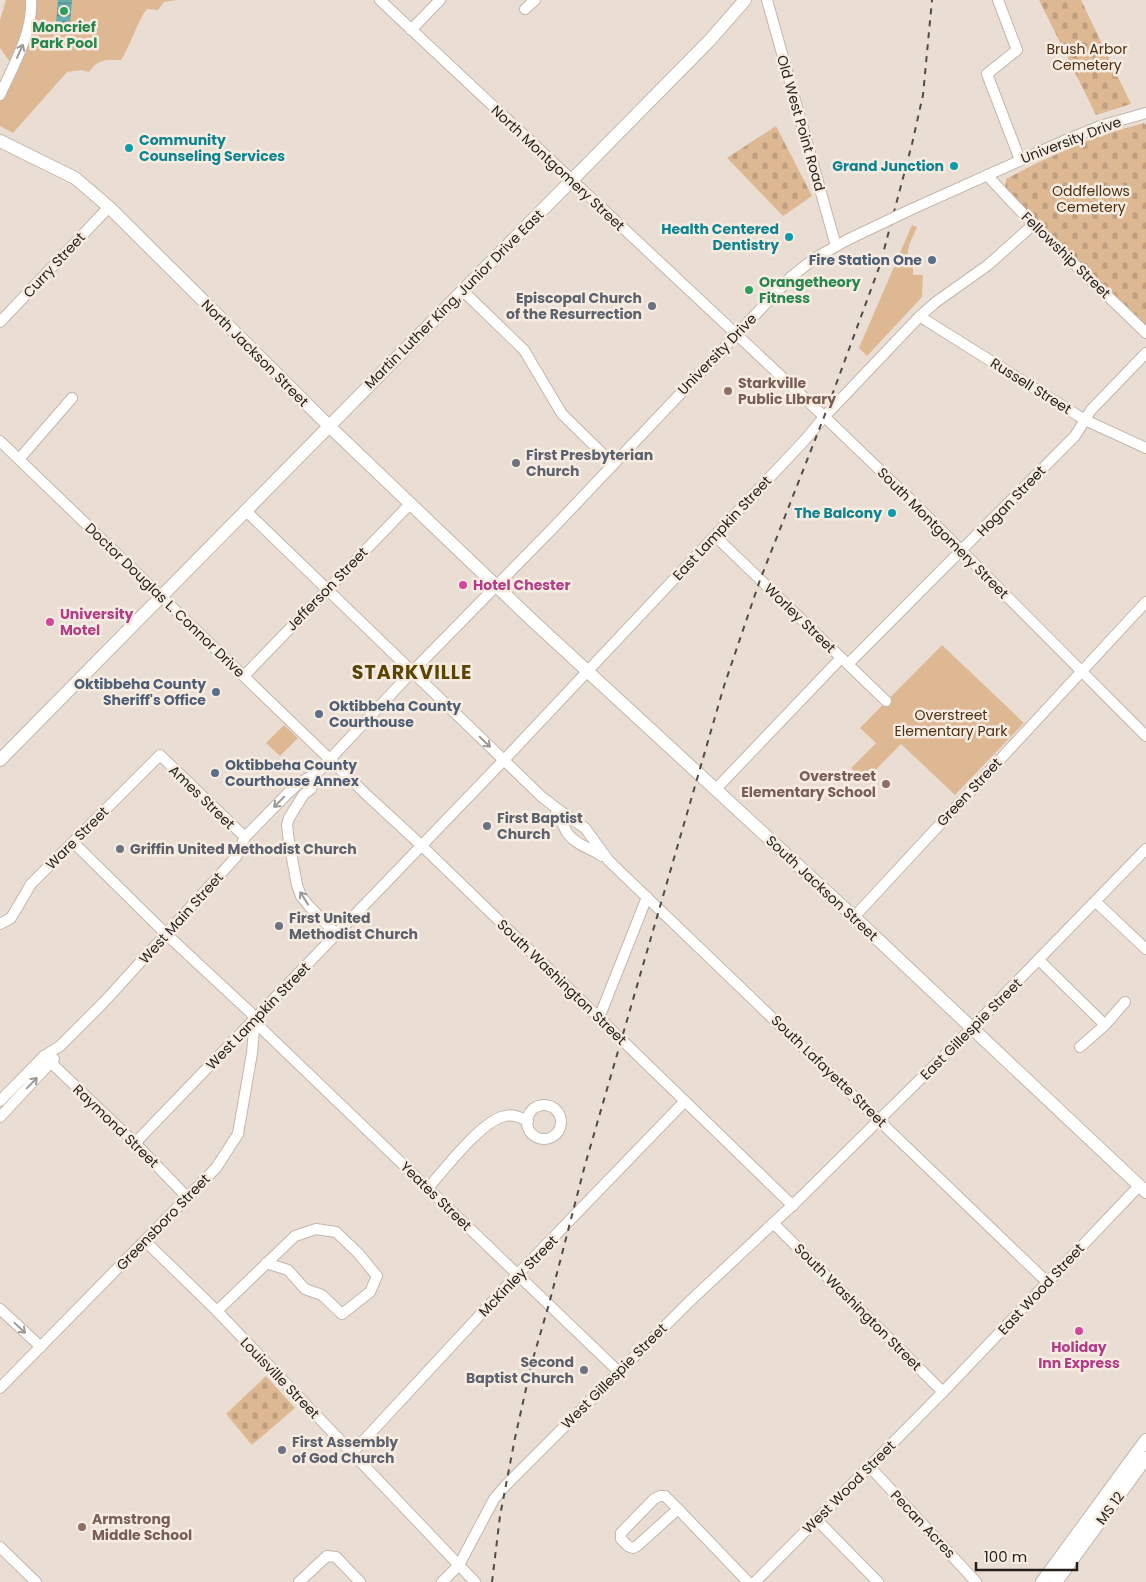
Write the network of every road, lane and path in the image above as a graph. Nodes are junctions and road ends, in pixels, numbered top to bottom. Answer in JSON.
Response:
{"nodes":[{"id":1,"x":31,"y":0,"type":"edge"},
{"id":2,"x":380,"y":0,"type":"edge"},
{"id":3,"x":440,"y":0,"type":"edge"},
{"id":4,"x":535,"y":0,"type":"edge"},
{"id":5,"x":746,"y":0,"type":"edge"},
{"id":6,"x":767,"y":0,"type":"edge"},
{"id":7,"x":998,"y":0,"type":"edge"},
{"id":8,"x":526,"y":9,"type":"dead end"},
{"id":9,"x":411,"y":30,"type":"junction"},
{"id":10,"x":0,"y":95,"type":"edge"},
{"id":11,"x":1143,"y":117,"type":"edge"},
{"id":12,"x":0,"y":141,"type":"edge"},
{"id":13,"x":1020,"y":160,"type":"junction"},
{"id":14,"x":987,"y":175,"type":"junction"},
{"id":15,"x":572,"y":181,"type":"junction"},
{"id":16,"x":108,"y":207,"type":"junction"},
{"id":17,"x":1034,"y":224,"type":"junction"},
{"id":18,"x":836,"y":246,"type":"junction"},
{"id":19,"x":463,"y":291,"type":"junction"},
{"id":20,"x":920,"y":316,"type":"junction"},
{"id":21,"x":0,"y":322,"type":"edge"},
{"id":22,"x":1146,"y":332,"type":"edge"},
{"id":23,"x":736,"y":334,"type":"junction"},
{"id":24,"x":1146,"y":353,"type":"edge"},
{"id":25,"x":72,"y":398,"type":"dead end"},
{"id":26,"x":824,"y":416,"type":"junction"},
{"id":27,"x":1085,"y":420,"type":"junction"},
{"id":28,"x":329,"y":426,"type":"junction"},
{"id":29,"x":0,"y":440,"type":"edge"},
{"id":30,"x":1146,"y":448,"type":"edge"},
{"id":31,"x":20,"y":458,"type":"junction"},
{"id":32,"x":613,"y":464,"type":"junction"},
{"id":33,"x":411,"y":503,"type":"junction"},
{"id":34,"x":245,"y":510,"type":"junction"},
{"id":35,"x":715,"y":536,"type":"junction"},
{"id":36,"x":962,"y":551,"type":"junction"},
{"id":37,"x":496,"y":586,"type":"junction"},
{"id":38,"x":327,"y":590,"type":"junction"},
{"id":39,"x":161,"y":596,"type":"junction"},
{"id":40,"x":1146,"y":602,"type":"edge"},
{"id":41,"x":845,"y":661,"type":"junction"},
{"id":42,"x":587,"y":671,"type":"junction"},
{"id":43,"x":1081,"y":671,"type":"junction"},
{"id":44,"x":412,"y":672,"type":"junction"},
{"id":45,"x":244,"y":676,"type":"junction"},
{"id":46,"x":886,"y":701,"type":"dead end"},
{"id":47,"x":1146,"y":736,"type":"edge"},
{"id":48,"x":160,"y":755,"type":"joint"},
{"id":49,"x":0,"y":759,"type":"edge"},
{"id":50,"x":330,"y":759,"type":"junction"},
{"id":51,"x":506,"y":761,"type":"junction"},
{"id":52,"x":715,"y":790,"type":"junction"},
{"id":53,"x":300,"y":791,"type":"junction"},
{"id":54,"x":542,"y":797,"type":"junction"},
{"id":55,"x":572,"y":820,"type":"junction"},
{"id":56,"x":565,"y":827,"type":"junction"},
{"id":57,"x":245,"y":838,"type":"junction"},
{"id":58,"x":73,"y":842,"type":"junction"},
{"id":59,"x":421,"y":845,"type":"junction"},
{"id":60,"x":592,"y":845,"type":"junction"},
{"id":61,"x":1146,"y":849,"type":"edge"},
{"id":62,"x":647,"y":897,"type":"junction"},
{"id":63,"x":1096,"y":902,"type":"junction"},
{"id":64,"x":854,"y":917,"type":"junction"},
{"id":65,"x":0,"y":924,"type":"edge"},
{"id":66,"x":166,"y":934,"type":"junction"},
{"id":67,"x":336,"y":934,"type":"junction"},
{"id":68,"x":1146,"y":949,"type":"edge"},
{"id":69,"x":1039,"y":960,"type":"junction"},
{"id":70,"x":1125,"y":1002,"type":"dead end"},
{"id":71,"x":256,"y":1018,"type":"junction"},
{"id":72,"x":599,"y":1018,"type":"junction"},
{"id":73,"x":1105,"y":1025,"type":"junction"},
{"id":74,"x":972,"y":1028,"type":"junction"},
{"id":75,"x":1080,"y":1048,"type":"dead end"},
{"id":76,"x":48,"y":1060,"type":"junction"},
{"id":77,"x":0,"y":1101,"type":"edge"},
{"id":78,"x":685,"y":1101,"type":"junction"},
{"id":79,"x":0,"y":1117,"type":"edge"},
{"id":80,"x":879,"y":1119,"type":"junction"},
{"id":81,"x":528,"y":1121,"type":"dead end"},
{"id":82,"x":135,"y":1143,"type":"junction"},
{"id":83,"x":428,"y":1188,"type":"junction"},
{"id":84,"x":1142,"y":1189,"type":"edge"},
{"id":85,"x":187,"y":1197,"type":"junction"},
{"id":86,"x":793,"y":1206,"type":"junction"},
{"id":87,"x":773,"y":1223,"type":"junction"},
{"id":88,"x":145,"y":1241,"type":"junction"},
{"id":89,"x":266,"y":1262,"type":"junction"},
{"id":90,"x":517,"y":1275,"type":"junction"},
{"id":91,"x":1047,"y":1282,"type":"junction"},
{"id":92,"x":0,"y":1309,"type":"edge"},
{"id":93,"x":217,"y":1311,"type":"junction"},
{"id":94,"x":41,"y":1347,"type":"junction"},
{"id":95,"x":619,"y":1372,"type":"junction"},
{"id":96,"x":0,"y":1388,"type":"edge"},
{"id":97,"x":943,"y":1392,"type":"junction"},
{"id":98,"x":1146,"y":1440,"type":"edge"},
{"id":99,"x":352,"y":1453,"type":"junction"},
{"id":100,"x":1146,"y":1458,"type":"edge"},
{"id":101,"x":870,"y":1467,"type":"junction"},
{"id":102,"x":678,"y":1509,"type":"junction"},
{"id":103,"x":817,"y":1520,"type":"junction"},
{"id":104,"x":0,"y":1548,"type":"edge"},
{"id":105,"x":459,"y":1565,"type":"junction"},
{"id":106,"x":759,"y":1581,"type":"edge"},
{"id":107,"x":36,"y":1582,"type":"edge"},
{"id":108,"x":299,"y":1582,"type":"edge"},
{"id":109,"x":360,"y":1582,"type":"edge"},
{"id":110,"x":442,"y":1582,"type":"edge"},
{"id":111,"x":474,"y":1582,"type":"edge"},
{"id":112,"x":748,"y":1582,"type":"edge"},
{"id":113,"x":878,"y":1582,"type":"edge"},
{"id":114,"x":976,"y":1582,"type":"edge"},
{"id":115,"x":1042,"y":1582,"type":"edge"},
{"id":116,"x":1056,"y":1582,"type":"edge"}],
"edges":[{"from":10,"to":1,"type":"street","one_way":true},
{"from":2,"to":9,"type":"street","name":"North Montgomery Street"},
{"from":3,"to":9,"type":"street"},
{"from":4,"to":8,"type":"street"},
{"from":5,"to":15,"type":"main road","name":"Martin Luther King, Junior Drive East"},
{"from":6,"to":18,"type":"street","name":"Old West Point Road"},
{"from":7,"to":13,"type":"street"},
{"from":9,"to":15,"type":"street","name":"North Montgomery Street"},
{"from":11,"to":13,"type":"street","name":"University Drive"},
{"from":12,"to":16,"type":"main road","name":"North Jackson Street"},
{"from":13,"to":14,"type":"street","name":"University Drive"},
{"from":14,"to":17,"type":"street","name":"Fellowship Street"},
{"from":14,"to":18,"type":"street","name":"University Drive","bridge":true},
{"from":15,"to":19,"type":"main road","name":"Martin Luther King, Junior Drive East"},
{"from":15,"to":23,"type":"street","name":"North Montgomery Street"},
{"from":16,"to":21,"type":"street","name":"Curry Street"},
{"from":16,"to":28,"type":"main road","name":"North Jackson Street"},
{"from":17,"to":20,"type":"street","name":"East Lampkin Street"},
{"from":17,"to":22,"type":"street","name":"Fellowship Street"},
{"from":18,"to":23,"type":"street","name":"University Drive"},
{"from":19,"to":28,"type":"main road","name":"Martin Luther King, Junior Drive East"},
{"from":19,"to":32,"type":"street"},
{"from":20,"to":26,"type":"street","name":"East Lampkin Street"},
{"from":20,"to":27,"type":"street","name":"Russell Street"},
{"from":23,"to":26,"type":"street","name":"South Montgomery Street"},
{"from":23,"to":32,"type":"street","name":"University Drive"},
{"from":24,"to":27,"type":"street","name":"Hogan Street"},
{"from":25,"to":31,"type":"street"},
{"from":26,"to":35,"type":"street","name":"East Lampkin Street"},
{"from":26,"to":36,"type":"street","name":"South Montgomery Street"},
{"from":27,"to":30,"type":"street","name":"Russell Street"},
{"from":27,"to":36,"type":"street","name":"Hogan Street"},
{"from":28,"to":33,"type":"main road","name":"North Jackson Street"},
{"from":28,"to":34,"type":"main road","name":"Martin Luther King, Junior Drive East"},
{"from":29,"to":31,"type":"street","name":"Doctor Douglas L. Connor Drive"},
{"from":31,"to":39,"type":"street","name":"Doctor Douglas L. Connor Drive"},
{"from":32,"to":37,"type":"street","name":"University Drive"},
{"from":33,"to":37,"type":"main road","name":"North Jackson Street"},
{"from":33,"to":38,"type":"street","name":"Jefferson Street"},
{"from":34,"to":38,"type":"street","name":"South Lafayette Street"},
{"from":34,"to":39,"type":"main road","name":"Martin Luther King, Junior Drive East"},
{"from":35,"to":41,"type":"street","name":"Worley Street"},
{"from":35,"to":42,"type":"street","name":"East Lampkin Street"},
{"from":36,"to":41,"type":"street","name":"Hogan Street"},
{"from":36,"to":43,"type":"street","name":"South Montgomery Street"},
{"from":37,"to":42,"type":"main road","name":"South Jackson Street"},
{"from":37,"to":44,"type":"street","name":"University Drive"},
{"from":38,"to":44,"type":"street","name":"South Lafayette Street"},
{"from":38,"to":45,"type":"street","name":"Jefferson Street"},
{"from":39,"to":45,"type":"street","name":"Doctor Douglas L. Connor Drive"},
{"from":39,"to":49,"type":"main road","name":"Martin Luther King, Junior Drive East"},
{"from":40,"to":43,"type":"street","name":"Green Street"},
{"from":41,"to":46,"type":"street","name":"Worley Street"},
{"from":41,"to":52,"type":"street","name":"Hogan Street"},
{"from":42,"to":51,"type":"street","name":"East Lampkin Street"},
{"from":42,"to":52,"type":"main road","name":"South Jackson Street"},
{"from":43,"to":47,"type":"street","name":"South Montgomery Street"},
{"from":43,"to":64,"type":"street","name":"Green Street"},
{"from":44,"to":50,"type":"street","name":"University Drive"},
{"from":44,"to":51,"type":"street","name":"South Lafayette Street","one_way":true},
{"from":45,"to":50,"type":"street","name":"Doctor Douglas L. Connor Drive"},
{"from":48,"to":57,"type":"street","name":"Ames Street"},
{"from":48,"to":58,"type":"street","name":"Ware Street"},
{"from":50,"to":53,"type":"street"},
{"from":50,"to":59,"type":"street","name":"South Washington Street"},
{"from":51,"to":54,"type":"street","name":"South Lafayette Street"},
{"from":51,"to":59,"type":"street","name":"East Lampkin Street"},
{"from":52,"to":64,"type":"main road","name":"South Jackson Street"},
{"from":53,"to":57,"type":"street","name":"West Main Street","one_way":true},
{"from":67,"to":53,"type":"street","one_way":true},
{"from":54,"to":55,"type":"street","name":"South Lafayette Street"},
{"from":54,"to":56,"type":"street","name":"South Lafayette Street"},
{"from":55,"to":56,"type":"street"},
{"from":55,"to":60,"type":"street","name":"South Lafayette Street"},
{"from":56,"to":60,"type":"street","name":"South Lafayette Street"},
{"from":57,"to":66,"type":"street","name":"West Main Street"},
{"from":58,"to":65,"type":"street","name":"Ware Street"},
{"from":58,"to":66,"type":"street","name":"Yeates Street"},
{"from":59,"to":67,"type":"street","name":"West Lampkin Street"},
{"from":59,"to":72,"type":"street","name":"South Washington Street"},
{"from":60,"to":62,"type":"street","name":"South Lafayette Street"},
{"from":61,"to":63,"type":"street","name":"East Gillespie Street"},
{"from":62,"to":72,"type":"street"},
{"from":62,"to":80,"type":"street","name":"South Lafayette Street"},
{"from":63,"to":68,"type":"street"},
{"from":63,"to":69,"type":"street","name":"East Gillespie Street"},
{"from":64,"to":74,"type":"main road","name":"South Jackson Street"},
{"from":66,"to":71,"type":"street","name":"Yeates Street"},
{"from":66,"to":76,"type":"street","name":"West Main Street"},
{"from":67,"to":71,"type":"street","name":"West Lampkin Street"},
{"from":69,"to":73,"type":"street"},
{"from":69,"to":74,"type":"street","name":"East Gillespie Street"},
{"from":70,"to":73,"type":"street"},
{"from":71,"to":82,"type":"street","name":"West Lampkin Street"},
{"from":71,"to":83,"type":"street","name":"Yeates Street"},
{"from":71,"to":85,"type":"street","name":"Greensboro Street"},
{"from":72,"to":78,"type":"street","name":"South Washington Street"},
{"from":73,"to":75,"type":"street"},
{"from":74,"to":80,"type":"street","name":"East Gillespie Street"},
{"from":74,"to":84,"type":"main road","name":"South Jackson Street"},
{"from":76,"to":77,"type":"street","name":"West Main Street"},
{"from":79,"to":76,"type":"street","name":"West Main Street","one_way":true},
{"from":76,"to":82,"type":"street","name":"Raymond Street"},
{"from":78,"to":86,"type":"street","name":"South Washington Street"},
{"from":78,"to":90,"type":"street","name":"McKinley Street"},
{"from":80,"to":86,"type":"street","name":"East Gillespie Street"},
{"from":80,"to":91,"type":"street","name":"South Lafayette Street"},
{"from":81,"to":83,"type":"street"},
{"from":82,"to":85,"type":"street","name":"Raymond Street"},
{"from":83,"to":90,"type":"street","name":"Yeates Street"},
{"from":84,"to":91,"type":"street","name":"East Wood Street"},
{"from":85,"to":88,"type":"street","name":"Greensboro Street"},
{"from":86,"to":87,"type":"street","name":"West Gillespie Street"},
{"from":87,"to":95,"type":"street","name":"West Gillespie Street"},
{"from":87,"to":97,"type":"street","name":"South Washington Street"},
{"from":88,"to":93,"type":"street","name":"Louisville Street"},
{"from":88,"to":94,"type":"street","name":"Greensboro Street"},
{"from":89,"to":89,"type":"street"},
{"from":89,"to":93,"type":"street"},
{"from":90,"to":95,"type":"street","name":"Yeates Street"},
{"from":90,"to":99,"type":"street","name":"McKinley Street"},
{"from":91,"to":97,"type":"street","name":"East Wood Street"},
{"from":92,"to":94,"type":"street","one_way":true},
{"from":93,"to":99,"type":"street","name":"Louisville Street"},
{"from":94,"to":96,"type":"street","name":"Greensboro Street"},
{"from":95,"to":105,"type":"street","name":"West Gillespie Street"},
{"from":97,"to":101,"type":"street","name":"West Wood Street"},
{"from":98,"to":115,"type":"main road","number":"MS 12"},
{"from":99,"to":105,"type":"street","name":"Louisville Street"},
{"from":100,"to":116,"type":"main road","name":"MS 12","number":"MS 12"},
{"from":101,"to":103,"type":"street","name":"West Wood Street"},
{"from":101,"to":114,"type":"street","name":"Pecan Acres"},
{"from":102,"to":102,"type":"street"},
{"from":102,"to":112,"type":"street"},
{"from":103,"to":106,"type":"street","name":"West Wood Street"},
{"from":103,"to":113,"type":"street"},
{"from":104,"to":107,"type":"street"},
{"from":105,"to":110,"type":"street","name":"West Gillespie Street"},
{"from":105,"to":111,"type":"street","name":"Louisville Street"},
{"from":108,"to":109,"type":"street"}]}
